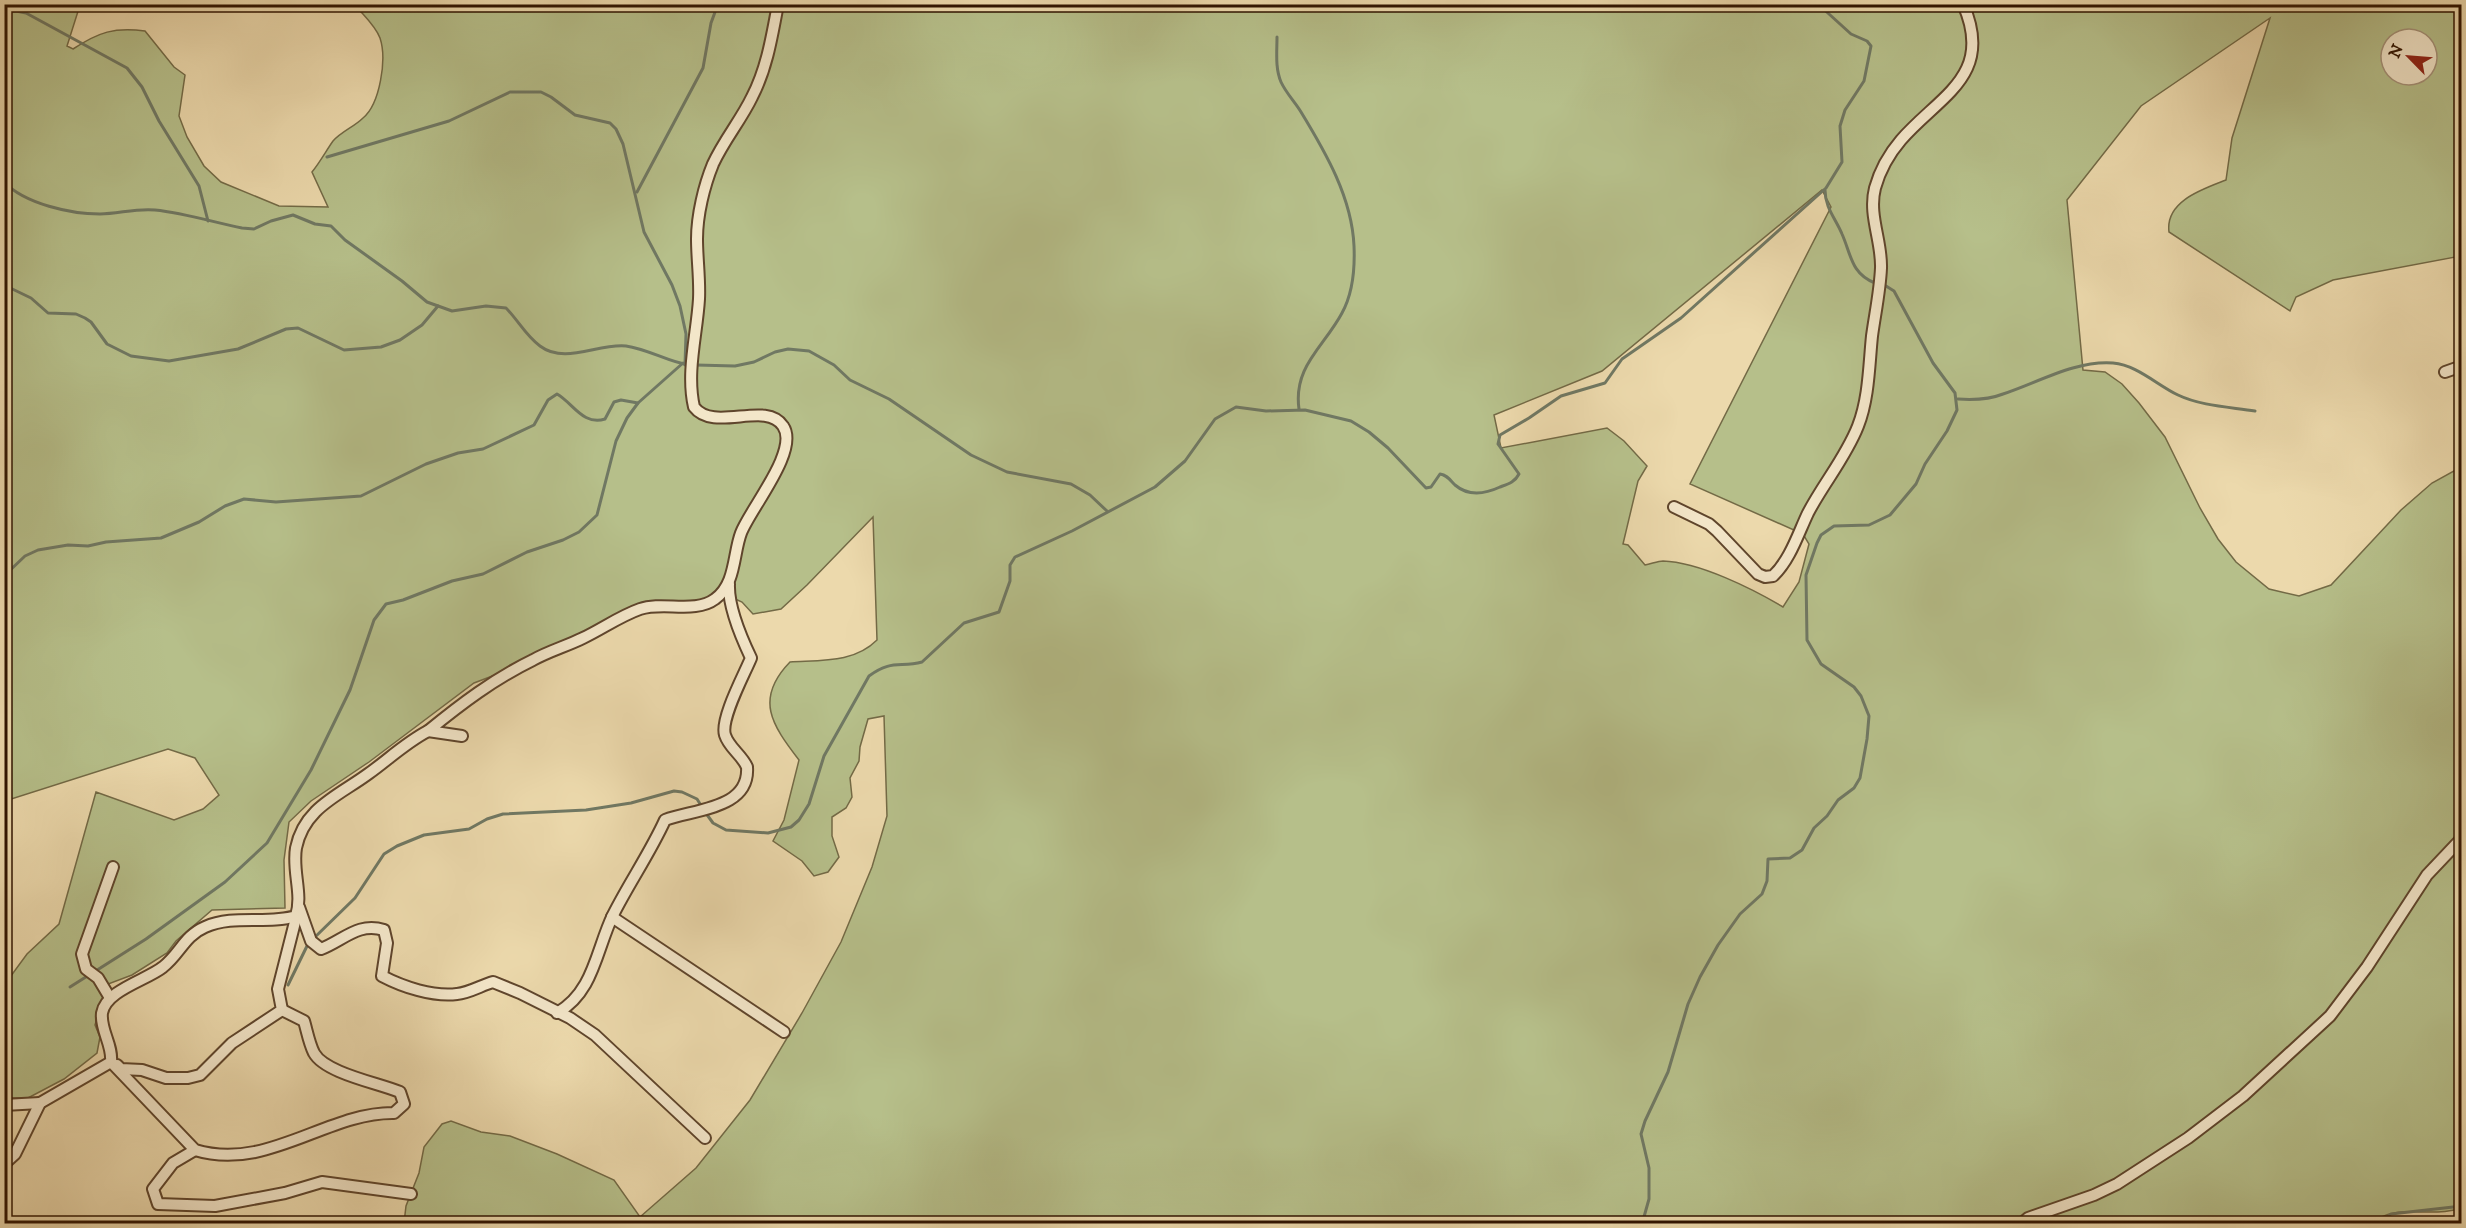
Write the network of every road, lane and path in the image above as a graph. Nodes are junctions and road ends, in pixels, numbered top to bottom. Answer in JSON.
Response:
{"nodes":[{"id":1,"x":778,"y":4,"type":"edge"},
{"id":2,"x":1963,"y":4,"type":"edge"},
{"id":3,"x":2462,"y":366,"type":"edge"},
{"id":4,"x":2445,"y":372,"type":"dead end"},
{"id":5,"x":1674,"y":507,"type":"dead end"},
{"id":6,"x":729,"y":582,"type":"junction"},
{"id":7,"x":428,"y":731,"type":"junction"},
{"id":8,"x":462,"y":736,"type":"dead end"},
{"id":9,"x":2462,"y":838,"type":"edge"},
{"id":10,"x":113,"y":867,"type":"dead end"},
{"id":11,"x":298,"y":911,"type":"junction"},
{"id":12,"x":612,"y":917,"type":"junction"},
{"id":13,"x":110,"y":998,"type":"junction"},
{"id":14,"x":282,"y":1010,"type":"junction"},
{"id":15,"x":556,"y":1013,"type":"junction"},
{"id":16,"x":784,"y":1032,"type":"dead end"},
{"id":17,"x":111,"y":1062,"type":"junction"},
{"id":18,"x":39,"y":1103,"type":"junction"},
{"id":19,"x":4,"y":1106,"type":"edge"},
{"id":20,"x":705,"y":1138,"type":"dead end"},
{"id":21,"x":195,"y":1150,"type":"junction"},
{"id":22,"x":4,"y":1164,"type":"edge"},
{"id":23,"x":411,"y":1194,"type":"dead end"},
{"id":24,"x":2021,"y":1224,"type":"edge"}],
"edges":[{"from":1,"to":6,"type":"street"},
{"from":2,"to":5,"type":"street"},
{"from":3,"to":4,"type":"street"},
{"from":6,"to":7,"type":"street"},
{"from":6,"to":12,"type":"street"},
{"from":7,"to":8,"type":"street"},
{"from":7,"to":11,"type":"street"},
{"from":9,"to":24,"type":"street"},
{"from":10,"to":13,"type":"street"},
{"from":11,"to":13,"type":"street"},
{"from":11,"to":14,"type":"street"},
{"from":11,"to":15,"type":"street"},
{"from":12,"to":15,"type":"street"},
{"from":12,"to":16,"type":"street"},
{"from":13,"to":17,"type":"street"},
{"from":14,"to":17,"type":"street"},
{"from":14,"to":21,"type":"street"},
{"from":15,"to":20,"type":"street"},
{"from":17,"to":18,"type":"street"},
{"from":17,"to":21,"type":"street"},
{"from":18,"to":19,"type":"street"},
{"from":18,"to":22,"type":"street"},
{"from":21,"to":23,"type":"street"}]}
